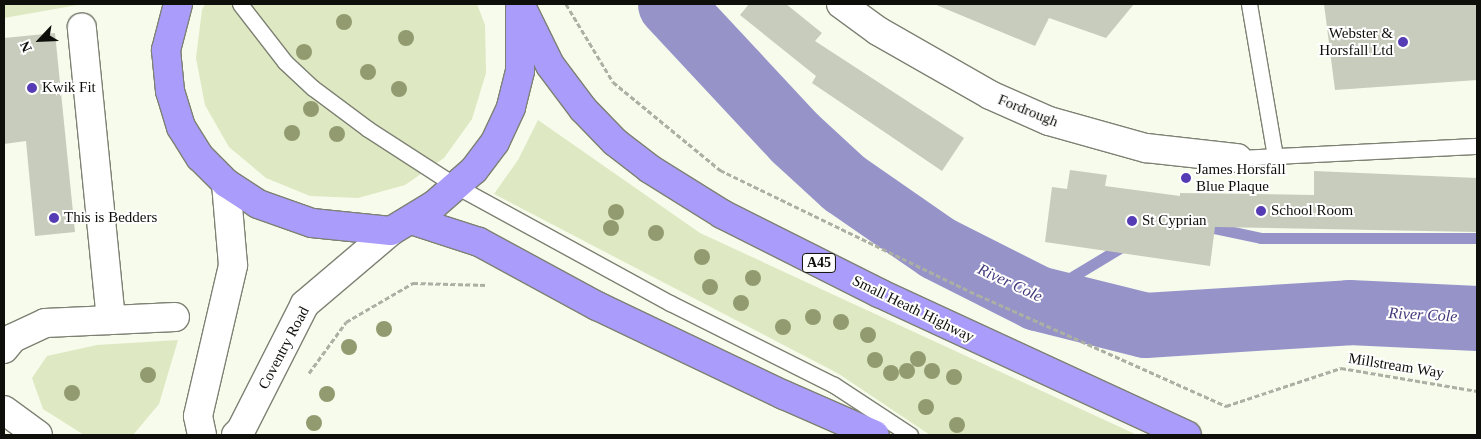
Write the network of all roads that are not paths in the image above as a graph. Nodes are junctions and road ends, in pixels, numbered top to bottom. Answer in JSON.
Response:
{"nodes":[{"id":1,"x":178,"y":4,"type":"edge"},
{"id":2,"x":240,"y":4,"type":"edge"},
{"id":3,"x":520,"y":4,"type":"edge"},
{"id":4,"x":841,"y":4,"type":"edge"},
{"id":5,"x":1249,"y":4,"type":"edge"},
{"id":6,"x":82,"y":27,"type":"dead end"},
{"id":7,"x":1477,"y":146,"type":"edge"},
{"id":8,"x":1275,"y":156,"type":"junction"},
{"id":9,"x":1237,"y":158,"type":"joint"},
{"id":10,"x":226,"y":183,"type":"junction"},
{"id":11,"x":456,"y":186,"type":"junction"},
{"id":12,"x":401,"y":225,"type":"junction"},
{"id":13,"x":175,"y":317,"type":"dead end"},
{"id":14,"x":111,"y":320,"type":"junction"},
{"id":15,"x":4,"y":348,"type":"edge"},
{"id":16,"x":4,"y":410,"type":"edge"},
{"id":17,"x":38,"y":435,"type":"edge"},
{"id":18,"x":202,"y":435,"type":"edge"},
{"id":19,"x":236,"y":435,"type":"edge"},
{"id":20,"x":875,"y":435,"type":"edge"},
{"id":21,"x":910,"y":435,"type":"edge"},
{"id":22,"x":1187,"y":435,"type":"edge"}],
"edges":[{"from":1,"to":10,"type":"highway"},
{"from":2,"to":11,"type":"lane"},
{"from":3,"to":11,"type":"highway"},
{"from":3,"to":22,"type":"highway","name":"Small Heath Highway","number":"A45"},
{"from":4,"to":9,"type":"street","name":"Fordrough"},
{"from":5,"to":8,"type":"lane"},
{"from":6,"to":14,"type":"street"},
{"from":7,"to":8,"type":"lane"},
{"from":8,"to":9,"type":"lane"},
{"from":10,"to":12,"type":"highway"},
{"from":10,"to":18,"type":"street"},
{"from":11,"to":12,"type":"highway"},
{"from":11,"to":21,"type":"lane"},
{"from":12,"to":19,"type":"street","name":"Coventry Road"},
{"from":12,"to":20,"type":"highway"},
{"from":13,"to":14,"type":"street"},
{"from":14,"to":15,"type":"street"},
{"from":16,"to":17,"type":"street"}]}
